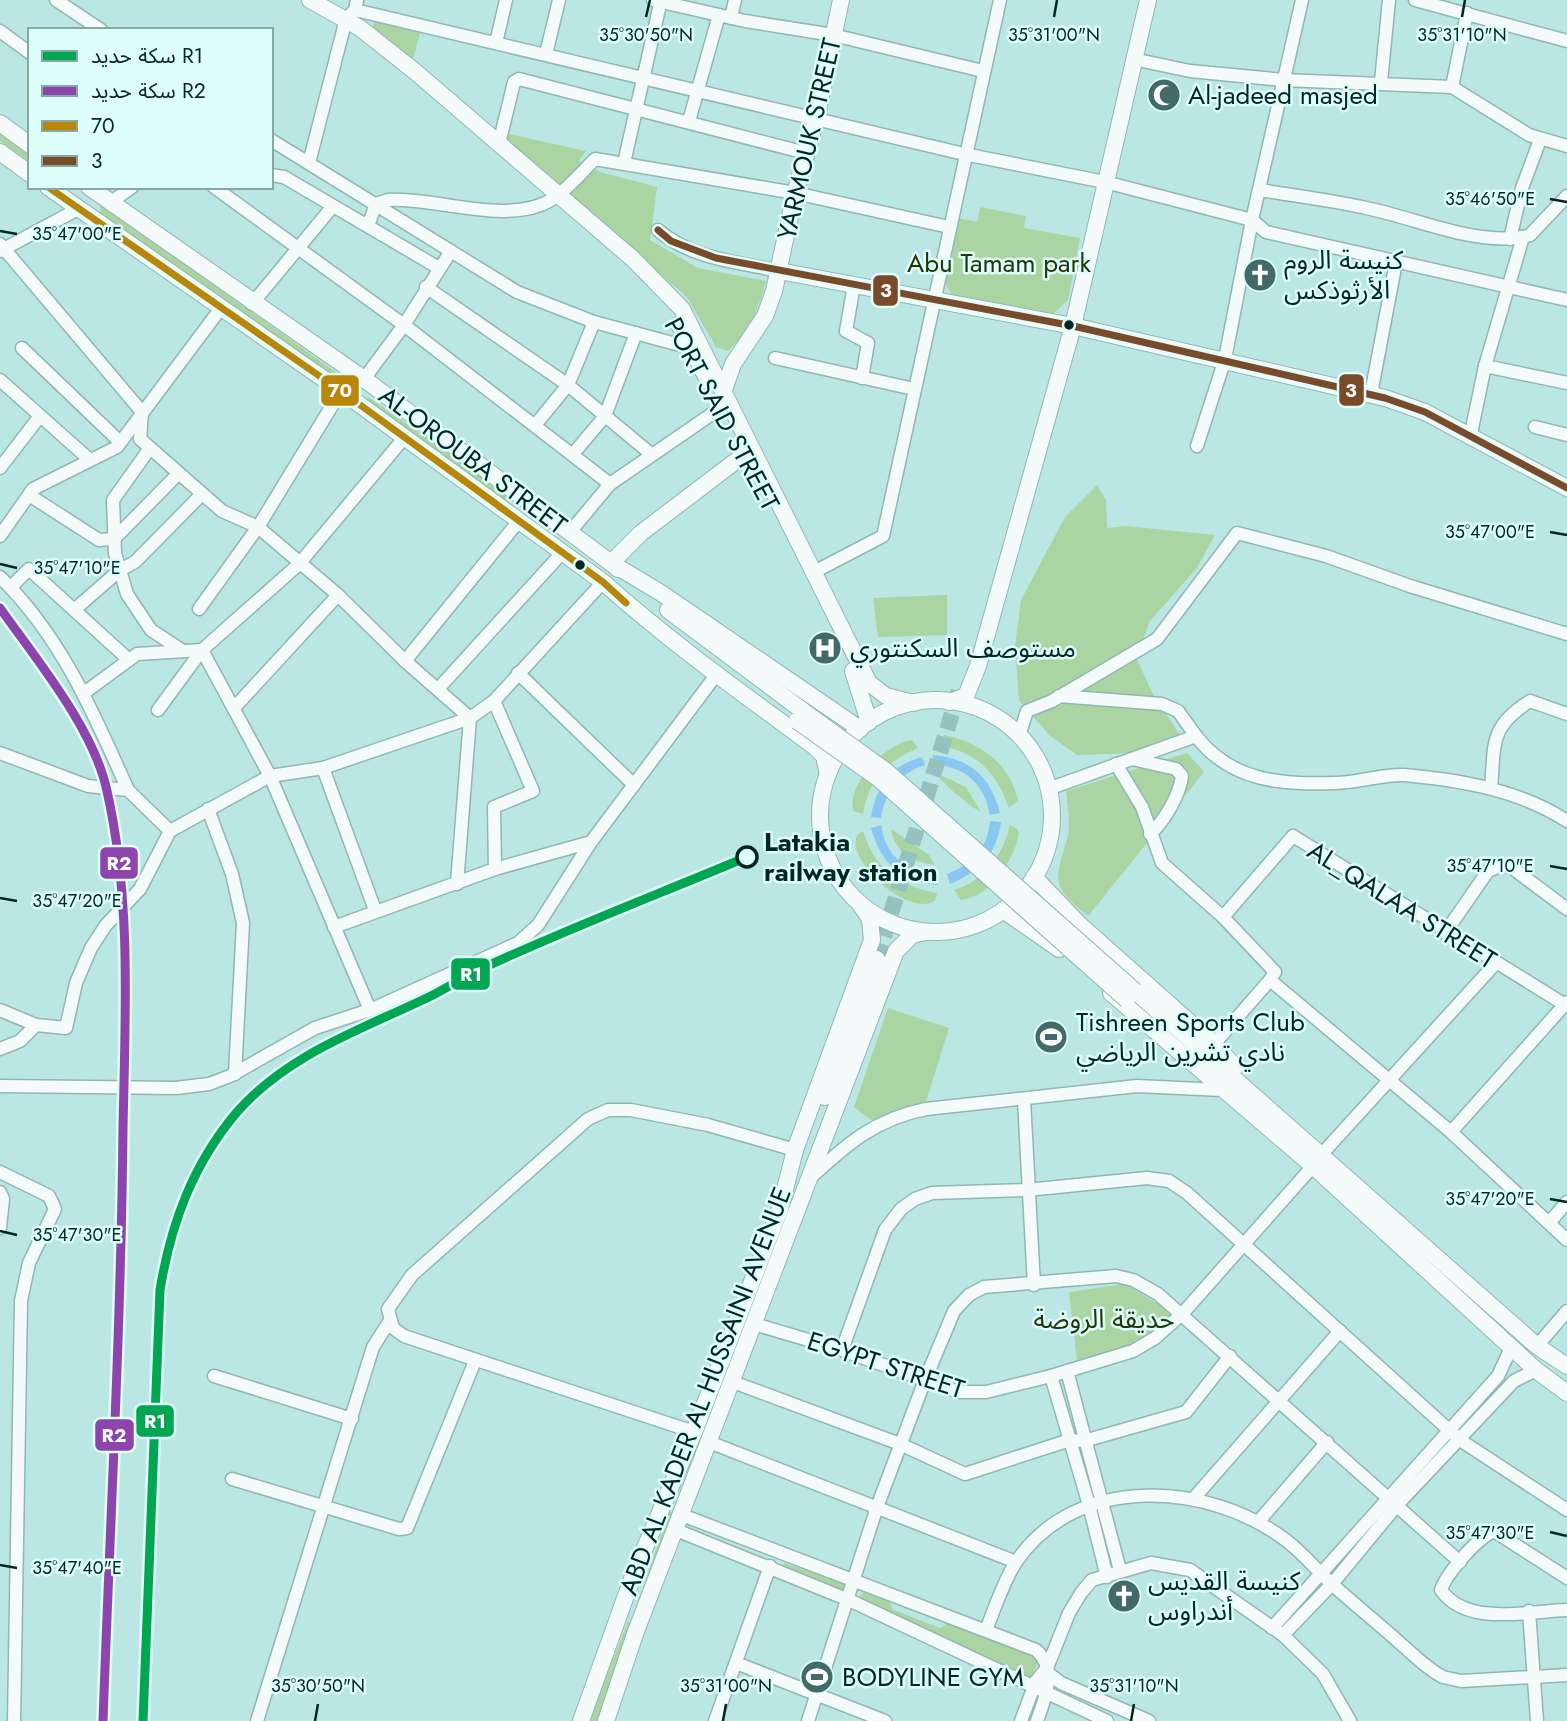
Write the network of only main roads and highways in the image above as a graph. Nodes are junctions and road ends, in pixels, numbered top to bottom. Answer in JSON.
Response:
{"nodes":[{"id":1,"x":310,"y":0,"type":"edge"},
{"id":2,"x":841,"y":0,"type":"edge"},
{"id":3,"x":1148,"y":0,"type":"edge"},
{"id":4,"x":353,"y":10,"type":"edge"},
{"id":5,"x":0,"y":123,"type":"edge"},
{"id":6,"x":28,"y":144,"type":"edge"},
{"id":7,"x":0,"y":152,"type":"edge"},
{"id":8,"x":28,"y":173,"type":"edge"},
{"id":9,"x":51,"y":189,"type":"edge"},
{"id":10,"x":92,"y":189,"type":"edge"},
{"id":11,"x":80,"y":211,"type":"junction"},
{"id":12,"x":633,"y":259,"type":"junction"},
{"id":13,"x":779,"y":271,"type":"junction"},
{"id":14,"x":1073,"y":326,"type":"junction"},
{"id":15,"x":364,"y":379,"type":"junction"},
{"id":16,"x":724,"y":390,"type":"junction"},
{"id":17,"x":347,"y":395,"type":"junction"},
{"id":18,"x":745,"y":454,"type":"junction"},
{"id":19,"x":1028,"y":479,"type":"junction"},
{"id":20,"x":1567,"y":488,"type":"edge"},
{"id":21,"x":611,"y":563,"type":"junction"},
{"id":22,"x":603,"y":582,"type":"junction"},
{"id":23,"x":961,"y":684,"type":"tunnel mouth"},
{"id":24,"x":949,"y":702,"type":"junction"},
{"id":25,"x":913,"y":703,"type":"junction"},
{"id":26,"x":800,"y":716,"type":"junction"},
{"id":27,"x":865,"y":726,"type":"junction"},
{"id":28,"x":828,"y":775,"type":"junction"},
{"id":29,"x":1034,"y":877,"type":"junction"},
{"id":30,"x":860,"y":904,"type":"junction"},
{"id":31,"x":1003,"y":910,"type":"junction"},
{"id":32,"x":926,"y":932,"type":"junction"},
{"id":33,"x":872,"y":940,"type":"junction"},
{"id":34,"x":896,"y":951,"type":"junction"},
{"id":35,"x":877,"y":959,"type":"tunnel mouth"},
{"id":36,"x":1131,"y":996,"type":"junction"},
{"id":37,"x":1258,"y":1097,"type":"junction"},
{"id":38,"x":1252,"y":1114,"type":"junction"},
{"id":39,"x":1317,"y":1161,"type":"junction"},
{"id":40,"x":780,"y":1209,"type":"junction"},
{"id":41,"x":1567,"y":1366,"type":"edge"},
{"id":42,"x":1567,"y":1393,"type":"edge"},
{"id":43,"x":633,"y":1576,"type":"junction"},
{"id":44,"x":655,"y":1584,"type":"junction"},
{"id":45,"x":623,"y":1604,"type":"junction"},
{"id":46,"x":643,"y":1614,"type":"junction"},
{"id":47,"x":581,"y":1721,"type":"edge"},
{"id":48,"x":606,"y":1721,"type":"edge"}],
"edges":[{"from":1,"to":4,"type":"main road","name":"PORT SAID STREET"},
{"from":2,"to":13,"type":"main road","name":"YARMOUK STREET"},
{"from":3,"to":14,"type":"main road"},
{"from":4,"to":12,"type":"main road","name":"PORT SAID STREET"},
{"from":5,"to":6,"type":"main road"},
{"from":7,"to":8,"type":"main road"},
{"from":9,"to":11,"type":"main road","name":"AL-OROUBA STREET"},
{"from":10,"to":11,"type":"main road"},
{"from":10,"to":15,"type":"main road","name":"AL-OROUBA STREET"},
{"from":11,"to":17,"type":"main road","name":"AL-OROUBA STREET"},
{"from":12,"to":16,"type":"main road"},
{"from":12,"to":18,"type":"main road","name":"PORT SAID STREET"},
{"from":13,"to":14,"type":"main road"},
{"from":13,"to":16,"type":"main road","name":"YARMOUK STREET"},
{"from":14,"to":19,"type":"main road"},
{"from":14,"to":20,"type":"main road"},
{"from":15,"to":17,"type":"main road"},
{"from":15,"to":21,"type":"main road","name":"AL-OROUBA STREET"},
{"from":16,"to":25,"type":"main road"},
{"from":17,"to":22,"type":"main road","name":"AL-OROUBA STREET"},
{"from":18,"to":21,"type":"main road"},
{"from":18,"to":27,"type":"main road","name":"PORT SAID STREET"},
{"from":19,"to":23,"type":"main road"},
{"from":19,"to":24,"type":"main road"},
{"from":21,"to":26,"type":"main road"},
{"from":21,"to":27,"type":"main road","name":"AL-OROUBA STREET"},
{"from":22,"to":26,"type":"main road"},
{"from":22,"to":28,"type":"main road","name":"AL-OROUBA STREET"},
{"from":24,"to":25,"type":"main road"},
{"from":24,"to":29,"type":"main road"},
{"from":25,"to":27,"type":"main road"},
{"from":26,"to":36,"type":"main road","bridge":true},
{"from":27,"to":28,"type":"main road"},
{"from":28,"to":30,"type":"main road"},
{"from":29,"to":31,"type":"main road"},
{"from":29,"to":37,"type":"main road"},
{"from":30,"to":32,"type":"main road"},
{"from":30,"to":33,"type":"main road"},
{"from":31,"to":32,"type":"main road"},
{"from":31,"to":38,"type":"main road"},
{"from":32,"to":34,"type":"main road"},
{"from":33,"to":34,"type":"main road"},
{"from":33,"to":40,"type":"main road","name":"ABD AL KADER AL HUSSAINI AVENUE"},
{"from":34,"to":44,"type":"main road","name":"ABD AL KADER AL HUSSAINI AVENUE"},
{"from":35,"to":40,"type":"main road"},
{"from":36,"to":37,"type":"main road"},
{"from":36,"to":38,"type":"main road"},
{"from":37,"to":39,"type":"main road"},
{"from":38,"to":39,"type":"main road"},
{"from":39,"to":41,"type":"main road"},
{"from":39,"to":42,"type":"main road"},
{"from":40,"to":43,"type":"main road","name":"ABD AL KADER AL HUSSAINI AVENUE"},
{"from":43,"to":44,"type":"main road"},
{"from":43,"to":45,"type":"main road","name":"ABD AL KADER AL HUSSAINI AVENUE"},
{"from":44,"to":46,"type":"main road","name":"ABD AL KADER AL HUSSAINI AVENUE"},
{"from":45,"to":46,"type":"main road"},
{"from":45,"to":47,"type":"main road","name":"ABD AL KADER AL HUSSAINI AVENUE"},
{"from":46,"to":48,"type":"main road","name":"ABD AL KADER AL HUSSAINI AVENUE"}]}
